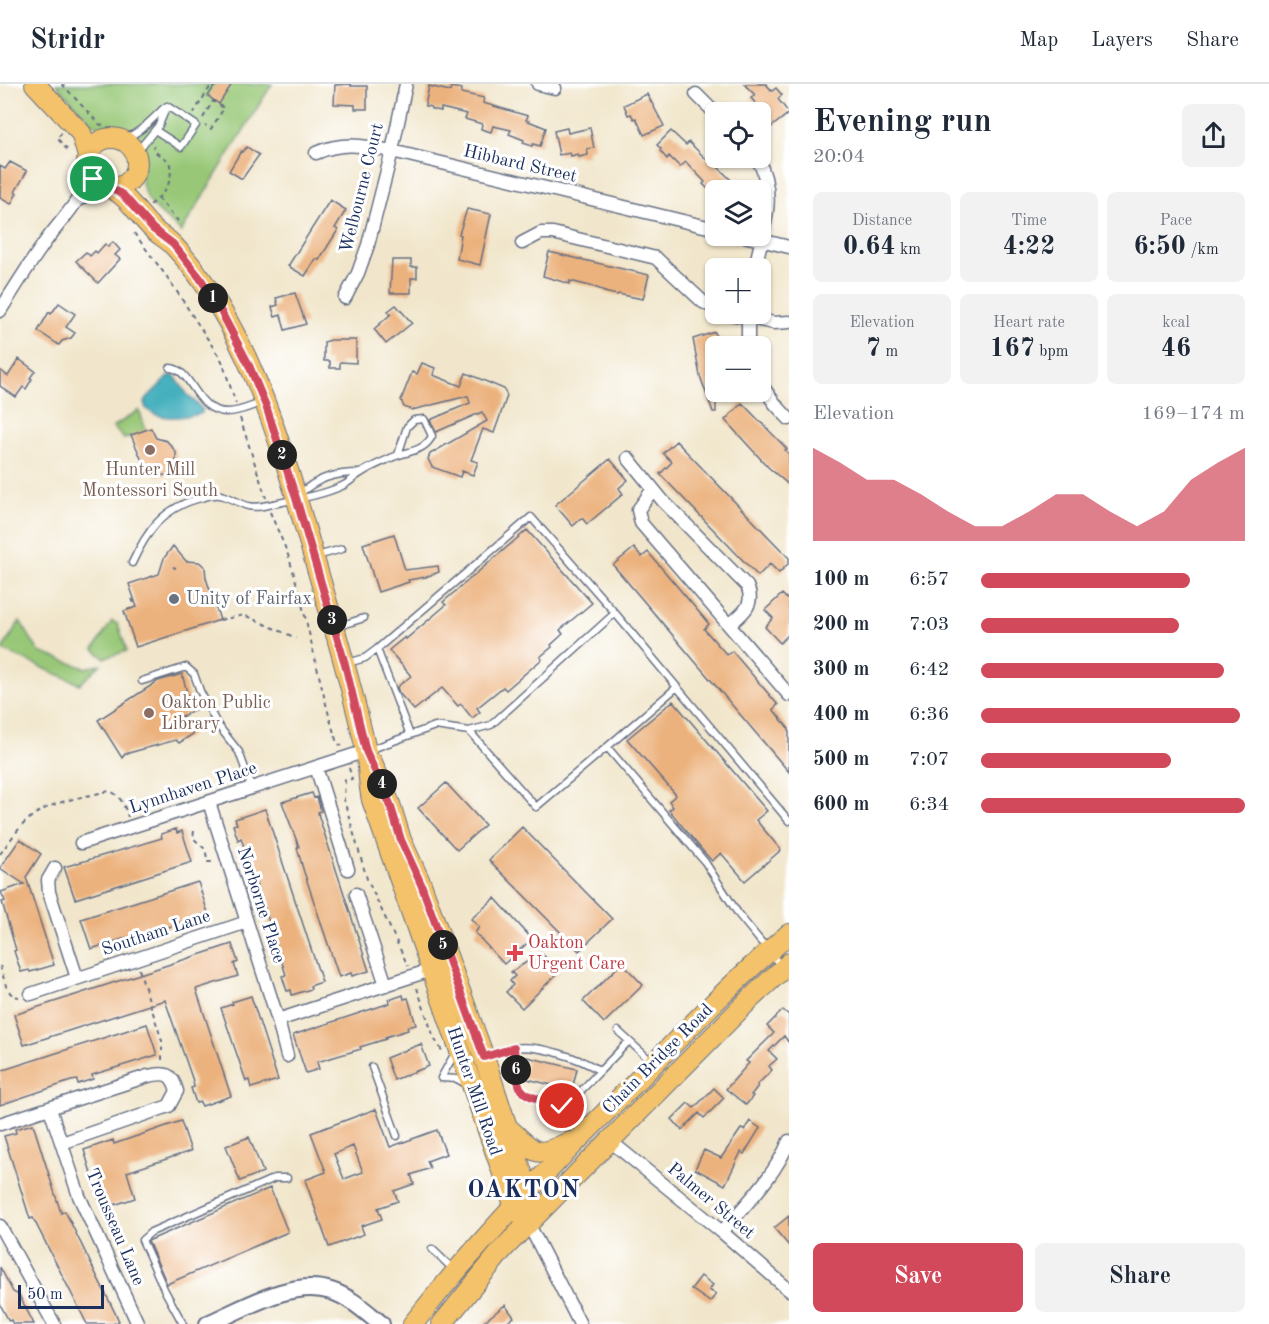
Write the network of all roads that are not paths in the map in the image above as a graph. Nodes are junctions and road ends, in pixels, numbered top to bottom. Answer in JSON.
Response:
{"nodes":[{"id":1,"x":35,"y":84,"type":"edge"},
{"id":2,"x":50,"y":84,"type":"edge"},
{"id":3,"x":406,"y":84,"type":"edge"},
{"id":4,"x":538,"y":84,"type":"edge"},
{"id":5,"x":555,"y":88,"type":"dead end"},
{"id":6,"x":696,"y":94,"type":"dead end"},
{"id":7,"x":705,"y":103,"type":"edge"},
{"id":8,"x":167,"y":106,"type":"junction"},
{"id":9,"x":155,"y":130,"type":"junction"},
{"id":10,"x":118,"y":136,"type":"junction"},
{"id":11,"x":392,"y":151,"type":"junction"},
{"id":12,"x":316,"y":153,"type":"dead end"},
{"id":13,"x":88,"y":163,"type":"junction"},
{"id":14,"x":136,"y":164,"type":"junction"},
{"id":15,"x":110,"y":188,"type":"junction"},
{"id":16,"x":76,"y":201,"type":"junction"},
{"id":17,"x":705,"y":226,"type":"edge"},
{"id":18,"x":771,"y":242,"type":"edge"},
{"id":19,"x":522,"y":243,"type":"dead end"},
{"id":20,"x":173,"y":244,"type":"junction"},
{"id":21,"x":789,"y":247,"type":"edge"},
{"id":22,"x":345,"y":298,"type":"dead end"},
{"id":23,"x":705,"y":303,"type":"edge"},
{"id":24,"x":0,"y":311,"type":"edge"},
{"id":25,"x":771,"y":321,"type":"edge"},
{"id":26,"x":789,"y":322,"type":"edge"},
{"id":27,"x":170,"y":368,"type":"dead end"},
{"id":28,"x":771,"y":398,"type":"edge"},
{"id":29,"x":264,"y":402,"type":"junction"},
{"id":30,"x":789,"y":419,"type":"edge"},
{"id":31,"x":398,"y":455,"type":"junction"},
{"id":32,"x":628,"y":458,"type":"dead end"},
{"id":33,"x":359,"y":473,"type":"junction"},
{"id":34,"x":653,"y":489,"type":"junction"},
{"id":35,"x":296,"y":498,"type":"junction"},
{"id":36,"x":342,"y":549,"type":"dead end"},
{"id":37,"x":314,"y":557,"type":"junction"},
{"id":38,"x":132,"y":563,"type":"dead end"},
{"id":39,"x":615,"y":613,"type":"junction"},
{"id":40,"x":364,"y":618,"type":"dead end"},
{"id":41,"x":729,"y":625,"type":"junction"},
{"id":42,"x":334,"y":628,"type":"junction"},
{"id":43,"x":376,"y":649,"type":"junction"},
{"id":44,"x":345,"y":664,"type":"junction"},
{"id":45,"x":142,"y":681,"type":"dead end"},
{"id":46,"x":677,"y":687,"type":"junction"},
{"id":47,"x":789,"y":695,"type":"edge"},
{"id":48,"x":469,"y":731,"type":"junction"},
{"id":49,"x":410,"y":735,"type":"junction"},
{"id":50,"x":607,"y":747,"type":"junction"},
{"id":51,"x":366,"y":751,"type":"junction"},
{"id":52,"x":316,"y":767,"type":"junction"},
{"id":53,"x":252,"y":788,"type":"junction"},
{"id":54,"x":209,"y":802,"type":"junction"},
{"id":55,"x":789,"y":821,"type":"edge"},
{"id":56,"x":81,"y":843,"type":"dead end"},
{"id":57,"x":55,"y":868,"type":"dead end"},
{"id":58,"x":348,"y":869,"type":"dead end"},
{"id":59,"x":356,"y":894,"type":"dead end"},
{"id":60,"x":424,"y":920,"type":"junction"},
{"id":61,"x":247,"y":922,"type":"junction"},
{"id":62,"x":789,"y":934,"type":"edge"},
{"id":63,"x":768,"y":952,"type":"junction"},
{"id":64,"x":786,"y":966,"type":"edge"},
{"id":65,"x":431,"y":970,"type":"junction"},
{"id":66,"x":77,"y":978,"type":"junction"},
{"id":67,"x":386,"y":985,"type":"junction"},
{"id":68,"x":31,"y":994,"type":"road end"},
{"id":69,"x":278,"y":1020,"type":"junction"},
{"id":70,"x":618,"y":1031,"type":"dead end"},
{"id":71,"x":629,"y":1041,"type":"junction"},
{"id":72,"x":514,"y":1048,"type":"junction"},
{"id":73,"x":452,"y":1052,"type":"junction"},
{"id":74,"x":287,"y":1056,"type":"dead end"},
{"id":75,"x":484,"y":1057,"type":"junction"},
{"id":76,"x":654,"y":1064,"type":"junction"},
{"id":77,"x":372,"y":1067,"type":"dead end"},
{"id":78,"x":600,"y":1071,"type":"junction"},
{"id":79,"x":473,"y":1087,"type":"junction"},
{"id":80,"x":50,"y":1109,"type":"junction"},
{"id":81,"x":0,"y":1124,"type":"edge"},
{"id":82,"x":507,"y":1128,"type":"junction"},
{"id":83,"x":582,"y":1135,"type":"junction"},
{"id":84,"x":397,"y":1136,"type":"dead end"},
{"id":85,"x":609,"y":1140,"type":"junction"},
{"id":86,"x":789,"y":1141,"type":"edge"},
{"id":87,"x":62,"y":1143,"type":"junction"},
{"id":88,"x":287,"y":1178,"type":"dead end"},
{"id":89,"x":521,"y":1197,"type":"junction"},
{"id":90,"x":528,"y":1223,"type":"junction"},
{"id":91,"x":0,"y":1226,"type":"edge"},
{"id":92,"x":722,"y":1232,"type":"junction"},
{"id":93,"x":432,"y":1249,"type":"dead end"},
{"id":94,"x":455,"y":1271,"type":"junction"},
{"id":95,"x":789,"y":1290,"type":"edge"},
{"id":96,"x":213,"y":1323,"type":"edge"},
{"id":97,"x":54,"y":1324,"type":"edge"},
{"id":98,"x":138,"y":1324,"type":"edge"},
{"id":99,"x":183,"y":1324,"type":"edge"},
{"id":100,"x":381,"y":1324,"type":"edge"},
{"id":101,"x":413,"y":1324,"type":"edge"},
{"id":102,"x":442,"y":1324,"type":"edge"},
{"id":103,"x":580,"y":1324,"type":"edge"}],
"edges":[{"from":1,"to":13,"type":"main road","name":"Hunter Mill Road"},
{"from":2,"to":10,"type":"main road"},
{"from":3,"to":11,"type":"street","name":"Welbourne Court"},
{"from":4,"to":5,"type":"street"},
{"from":6,"to":7,"type":"street"},
{"from":8,"to":9,"type":"lane"},
{"from":8,"to":9,"type":"lane"},
{"from":8,"to":10,"type":"lane"},
{"from":9,"to":14,"type":"lane"},
{"from":10,"to":13,"type":"main road"},
{"from":10,"to":14,"type":"main road"},
{"from":11,"to":12,"type":"street","name":"Hibbard Street"},
{"from":11,"to":17,"type":"street","name":"Hibbard Street"},
{"from":11,"to":22,"type":"street","name":"Welbourne Court"},
{"from":13,"to":15,"type":"main road","name":"Hunter Mill Road"},
{"from":13,"to":16,"type":"street"},
{"from":14,"to":15,"type":"main road"},
{"from":14,"to":20,"type":"main road","name":"Hunter Mill Road"},
{"from":15,"to":16,"type":"street"},
{"from":15,"to":20,"type":"main road","name":"Hunter Mill Road"},
{"from":16,"to":24,"type":"street"},
{"from":18,"to":21,"type":"street"},
{"from":19,"to":23,"type":"street"},
{"from":20,"to":29,"type":"main road","name":"Hunter Mill Road"},
{"from":25,"to":26,"type":"street"},
{"from":27,"to":29,"type":"lane"},
{"from":28,"to":30,"type":"street"},
{"from":29,"to":35,"type":"main road","name":"Hunter Mill Road"},
{"from":31,"to":31,"type":"lane"},
{"from":31,"to":33,"type":"lane"},
{"from":32,"to":34,"type":"street"},
{"from":33,"to":35,"type":"lane"},
{"from":33,"to":35,"type":"lane"},
{"from":34,"to":41,"type":"street"},
{"from":34,"to":41,"type":"street"},
{"from":35,"to":37,"type":"main road","name":"Hunter Mill Road"},
{"from":35,"to":38,"type":"lane"},
{"from":36,"to":37,"type":"lane"},
{"from":37,"to":42,"type":"main road","name":"Hunter Mill Road"},
{"from":39,"to":43,"type":"lane"},
{"from":39,"to":46,"type":"lane"},
{"from":39,"to":48,"type":"lane"},
{"from":40,"to":42,"type":"lane"},
{"from":41,"to":47,"type":"street"},
{"from":42,"to":44,"type":"main road","name":"Hunter Mill Road"},
{"from":43,"to":44,"type":"lane"},
{"from":43,"to":49,"type":"lane"},
{"from":44,"to":51,"type":"main road","name":"Hunter Mill Road"},
{"from":45,"to":53,"type":"lane"},
{"from":46,"to":50,"type":"lane"},
{"from":46,"to":55,"type":"lane"},
{"from":48,"to":49,"type":"lane"},
{"from":48,"to":50,"type":"lane"},
{"from":49,"to":51,"type":"lane"},
{"from":50,"to":63,"type":"lane"},
{"from":51,"to":52,"type":"street","name":"Lynnhaven Place"},
{"from":51,"to":60,"type":"main road","name":"Hunter Mill Road"},
{"from":52,"to":53,"type":"street","name":"Lynnhaven Place"},
{"from":52,"to":58,"type":"street"},
{"from":53,"to":54,"type":"street","name":"Lynnhaven Place"},
{"from":54,"to":56,"type":"street","name":"Lynnhaven Place"},
{"from":54,"to":61,"type":"street","name":"Norborne Place"},
{"from":57,"to":66,"type":"street"},
{"from":59,"to":67,"type":"street"},
{"from":60,"to":65,"type":"main road","name":"Hunter Mill Road"},
{"from":60,"to":75,"type":"main road","name":"Hunter Mill Road"},
{"from":61,"to":66,"type":"street","name":"Southam Lane"},
{"from":61,"to":69,"type":"street","name":"Norborne Place"},
{"from":62,"to":63,"type":"main road","name":"Chain Bridge Road"},
{"from":63,"to":64,"type":"lane"},
{"from":63,"to":76,"type":"main road","name":"Chain Bridge Road"},
{"from":64,"to":85,"type":"main road","name":"Chain Bridge Road"},
{"from":65,"to":67,"type":"street"},
{"from":65,"to":73,"type":"main road","name":"Hunter Mill Road"},
{"from":66,"to":68,"type":"street","name":"Southam Lane"},
{"from":67,"to":69,"type":"street"},
{"from":69,"to":74,"type":"street","name":"Norborne Place"},
{"from":70,"to":71,"type":"lane"},
{"from":71,"to":76,"type":"lane"},
{"from":71,"to":78,"type":"lane"},
{"from":72,"to":75,"type":"lane"},
{"from":72,"to":78,"type":"lane"},
{"from":72,"to":78,"type":"lane"},
{"from":73,"to":79,"type":"main road","name":"Hunter Mill Road"},
{"from":73,"to":79,"type":"lane"},
{"from":75,"to":82,"type":"main road","name":"Hunter Mill Road"},
{"from":76,"to":83,"type":"main road","name":"Chain Bridge Road"},
{"from":77,"to":84,"type":"lane"},
{"from":79,"to":89,"type":"main road","name":"Hunter Mill Road"},
{"from":80,"to":81,"type":"street"},
{"from":80,"to":87,"type":"street","name":"Trousseau Lane"},
{"from":80,"to":87,"type":"street"},
{"from":82,"to":83,"type":"main road"},
{"from":82,"to":89,"type":"main road","name":"Hunter Mill Road"},
{"from":83,"to":89,"type":"main road","name":"Chain Bridge Road"},
{"from":85,"to":90,"type":"main road","name":"Chain Bridge Road"},
{"from":85,"to":92,"type":"street","name":"Palmer Street"},
{"from":86,"to":92,"type":"street"},
{"from":87,"to":98,"type":"street","name":"Trousseau Lane"},
{"from":88,"to":99,"type":"lane"},
{"from":89,"to":90,"type":"main road","name":"Hunter Mill Road"},
{"from":89,"to":94,"type":"main road","name":"Chain Bridge Road"},
{"from":90,"to":102,"type":"main road","name":"Chain Bridge Road"},
{"from":90,"to":103,"type":"street"},
{"from":91,"to":97,"type":"street"},
{"from":92,"to":95,"type":"street","name":"Palmer Street"},
{"from":93,"to":94,"type":"lane"},
{"from":94,"to":101,"type":"main road","name":"Chain Bridge Road"},
{"from":96,"to":100,"type":"street"}]}
